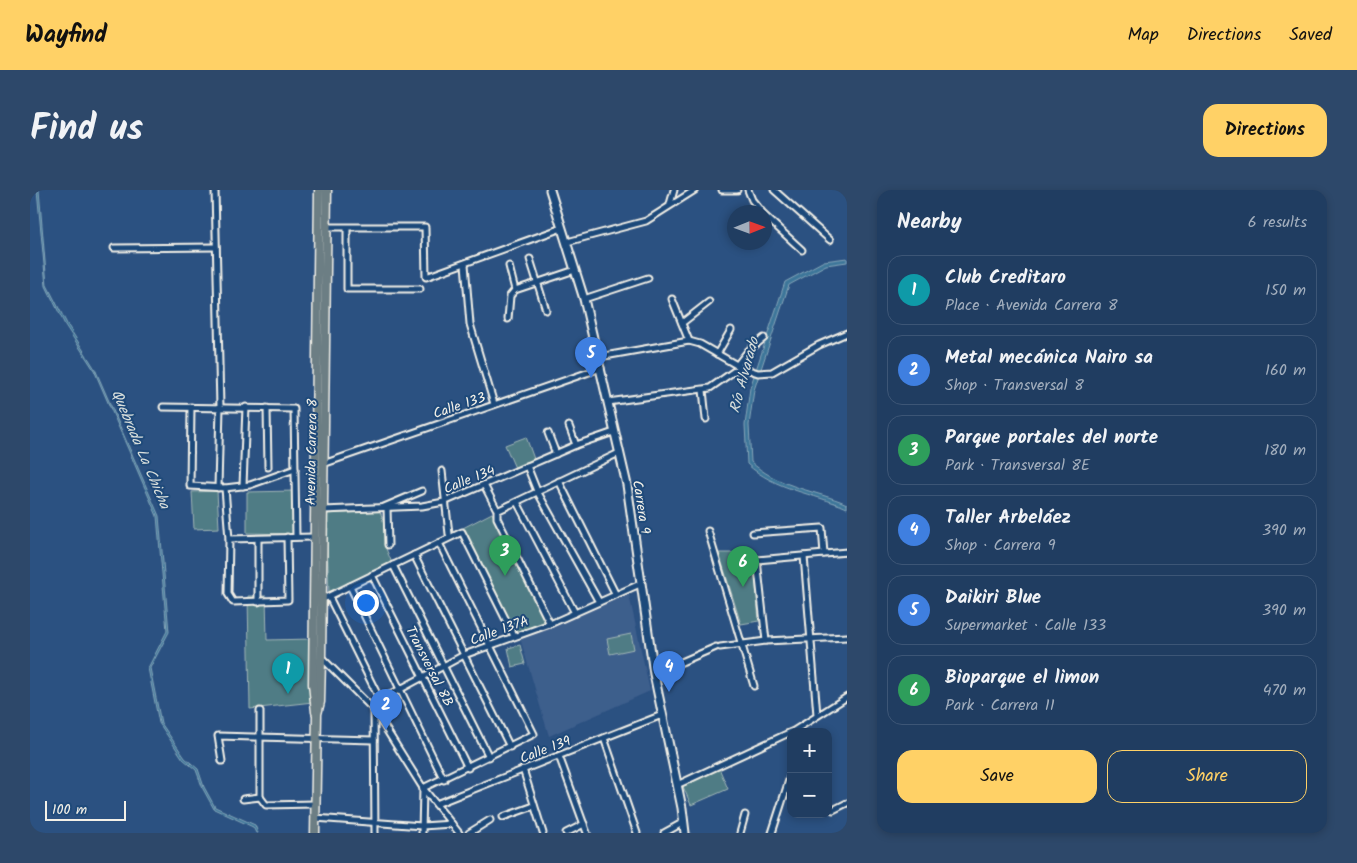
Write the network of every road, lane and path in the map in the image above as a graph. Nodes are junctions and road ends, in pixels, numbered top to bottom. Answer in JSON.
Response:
{"nodes":[{"id":1,"x":215,"y":190,"type":"edge"},
{"id":2,"x":319,"y":190,"type":"edge"},
{"id":3,"x":327,"y":190,"type":"edge"},
{"id":4,"x":550,"y":190,"type":"edge"},
{"id":5,"x":668,"y":190,"type":"edge"},
{"id":6,"x":695,"y":190,"type":"edge"},
{"id":7,"x":722,"y":190,"type":"edge"},
{"id":8,"x":726,"y":190,"type":"edge"},
{"id":9,"x":737,"y":190,"type":"edge"},
{"id":10,"x":748,"y":190,"type":"edge"},
{"id":11,"x":774,"y":190,"type":"edge"},
{"id":12,"x":674,"y":192,"type":"edge"},
{"id":13,"x":670,"y":204,"type":"junction"},
{"id":14,"x":756,"y":205,"type":"edge"},
{"id":15,"x":772,"y":222,"type":"edge"},
{"id":16,"x":326,"y":228,"type":"junction"},
{"id":17,"x":348,"y":228,"type":"junction"},
{"id":18,"x":562,"y":228,"type":"junction"},
{"id":19,"x":830,"y":240,"type":"dead end"},
{"id":20,"x":567,"y":242,"type":"junction"},
{"id":21,"x":216,"y":247,"type":"junction"},
{"id":22,"x":114,"y":248,"type":"dead end"},
{"id":23,"x":802,"y":250,"type":"dead end"},
{"id":24,"x":530,"y":259,"type":"dead end"},
{"id":25,"x":465,"y":264,"type":"junction"},
{"id":26,"x":509,"y":266,"type":"dead end"},
{"id":27,"x":575,"y":270,"type":"junction"},
{"id":28,"x":648,"y":278,"type":"dead end"},
{"id":29,"x":538,"y":283,"type":"junction"},
{"id":30,"x":420,"y":289,"type":"dead end"},
{"id":31,"x":515,"y":290,"type":"junction"},
{"id":32,"x":584,"y":299,"type":"junction"},
{"id":33,"x":672,"y":299,"type":"dead end"},
{"id":34,"x":709,"y":302,"type":"dead end"},
{"id":35,"x":546,"y":310,"type":"dead end"},
{"id":36,"x":508,"y":320,"type":"dead end"},
{"id":37,"x":682,"y":322,"type":"junction"},
{"id":38,"x":731,"y":330,"type":"dead end"},
{"id":39,"x":847,"y":333,"type":"edge"},
{"id":40,"x":764,"y":338,"type":"dead end"},
{"id":41,"x":689,"y":341,"type":"junction"},
{"id":42,"x":717,"y":354,"type":"junction"},
{"id":43,"x":599,"y":358,"type":"junction"},
{"id":44,"x":738,"y":366,"type":"junction"},
{"id":45,"x":602,"y":368,"type":"junction"},
{"id":46,"x":703,"y":390,"type":"junction"},
{"id":47,"x":608,"y":402,"type":"junction"},
{"id":48,"x":494,"y":404,"type":"junction"},
{"id":49,"x":163,"y":407,"type":"dead end"},
{"id":50,"x":191,"y":407,"type":"junction"},
{"id":51,"x":220,"y":407,"type":"junction"},
{"id":52,"x":246,"y":407,"type":"junction"},
{"id":53,"x":267,"y":408,"type":"junction"},
{"id":54,"x":706,"y":419,"type":"dead end"},
{"id":55,"x":570,"y":426,"type":"dead end"},
{"id":56,"x":614,"y":432,"type":"junction"},
{"id":57,"x":548,"y":433,"type":"dead end"},
{"id":58,"x":576,"y":445,"type":"junction"},
{"id":59,"x":619,"y":453,"type":"junction"},
{"id":60,"x":556,"y":454,"type":"junction"},
{"id":61,"x":323,"y":464,"type":"junction"},
{"id":62,"x":527,"y":466,"type":"junction"},
{"id":63,"x":268,"y":467,"type":"dead end"},
{"id":64,"x":295,"y":469,"type":"junction"},
{"id":65,"x":442,"y":471,"type":"dead end"},
{"id":66,"x":559,"y":481,"type":"junction"},
{"id":67,"x":484,"y":485,"type":"junction"},
{"id":68,"x":243,"y":486,"type":"junction"},
{"id":69,"x":218,"y":488,"type":"junction"},
{"id":70,"x":225,"y":488,"type":"junction"},
{"id":71,"x":422,"y":491,"type":"dead end"},
{"id":72,"x":537,"y":491,"type":"junction"},
{"id":73,"x":444,"y":502,"type":"junction"},
{"id":74,"x":517,"y":502,"type":"junction"},
{"id":75,"x":384,"y":508,"type":"junction"},
{"id":76,"x":496,"y":508,"type":"dead end"},
{"id":77,"x":323,"y":510,"type":"junction"},
{"id":78,"x":708,"y":531,"type":"dead end"},
{"id":79,"x":753,"y":533,"type":"dead end"},
{"id":80,"x":449,"y":534,"type":"dead end"},
{"id":81,"x":296,"y":537,"type":"junction"},
{"id":82,"x":314,"y":537,"type":"junction"},
{"id":83,"x":287,"y":538,"type":"junction"},
{"id":84,"x":229,"y":539,"type":"junction"},
{"id":85,"x":258,"y":539,"type":"junction"},
{"id":86,"x":440,"y":543,"type":"junction"},
{"id":87,"x":388,"y":545,"type":"dead end"},
{"id":88,"x":847,"y":552,"type":"edge"},
{"id":89,"x":824,"y":554,"type":"junction"},
{"id":90,"x":414,"y":555,"type":"junction"},
{"id":91,"x":804,"y":556,"type":"junction"},
{"id":92,"x":393,"y":565,"type":"junction"},
{"id":93,"x":372,"y":576,"type":"junction"},
{"id":94,"x":640,"y":584,"type":"junction"},
{"id":95,"x":350,"y":586,"type":"junction"},
{"id":96,"x":616,"y":595,"type":"junction"},
{"id":97,"x":325,"y":598,"type":"junction"},
{"id":98,"x":258,"y":602,"type":"junction"},
{"id":99,"x":599,"y":602,"type":"junction"},
{"id":100,"x":575,"y":613,"type":"junction"},
{"id":101,"x":550,"y":624,"type":"junction"},
{"id":102,"x":514,"y":636,"type":"junction"},
{"id":103,"x":847,"y":637,"type":"edge"},
{"id":104,"x":811,"y":639,"type":"junction"},
{"id":105,"x":766,"y":641,"type":"junction"},
{"id":106,"x":490,"y":644,"type":"junction"},
{"id":107,"x":742,"y":644,"type":"junction"},
{"id":108,"x":464,"y":655,"type":"junction"},
{"id":109,"x":321,"y":656,"type":"junction"},
{"id":110,"x":443,"y":666,"type":"junction"},
{"id":111,"x":654,"y":674,"type":"junction"},
{"id":112,"x":423,"y":678,"type":"junction"},
{"id":113,"x":754,"y":686,"type":"dead end"},
{"id":114,"x":401,"y":690,"type":"junction"},
{"id":115,"x":847,"y":697,"type":"edge"},
{"id":116,"x":380,"y":700,"type":"junction"},
{"id":117,"x":374,"y":710,"type":"junction"},
{"id":118,"x":260,"y":711,"type":"dead end"},
{"id":119,"x":316,"y":714,"type":"junction"},
{"id":120,"x":662,"y":715,"type":"junction"},
{"id":121,"x":817,"y":715,"type":"junction"},
{"id":122,"x":799,"y":728,"type":"edge"},
{"id":123,"x":787,"y":735,"type":"edge"},
{"id":124,"x":260,"y":736,"type":"junction"},
{"id":125,"x":604,"y":738,"type":"junction"},
{"id":126,"x":316,"y":740,"type":"junction"},
{"id":127,"x":374,"y":740,"type":"junction"},
{"id":128,"x":510,"y":747,"type":"junction"},
{"id":129,"x":559,"y":756,"type":"junction"},
{"id":130,"x":488,"y":757,"type":"junction"},
{"id":131,"x":222,"y":761,"type":"dead end"},
{"id":132,"x":468,"y":768,"type":"junction"},
{"id":133,"x":523,"y":770,"type":"junction"},
{"id":134,"x":444,"y":780,"type":"junction"},
{"id":135,"x":678,"y":785,"type":"junction"},
{"id":136,"x":787,"y":786,"type":"edge"},
{"id":137,"x":423,"y":788,"type":"junction"},
{"id":138,"x":260,"y":797,"type":"junction"},
{"id":139,"x":243,"y":798,"type":"dead end"},
{"id":140,"x":847,"y":803,"type":"edge"},
{"id":141,"x":315,"y":804,"type":"junction"},
{"id":142,"x":436,"y":804,"type":"junction"},
{"id":143,"x":534,"y":806,"type":"junction"},
{"id":144,"x":832,"y":809,"type":"edge"},
{"id":145,"x":745,"y":815,"type":"dead end"},
{"id":146,"x":503,"y":817,"type":"dead end"},
{"id":147,"x":315,"y":818,"type":"junction"},
{"id":148,"x":490,"y":820,"type":"dead end"},
{"id":149,"x":375,"y":822,"type":"junction"},
{"id":150,"x":684,"y":822,"type":"junction"},
{"id":151,"x":452,"y":824,"type":"junction"},
{"id":152,"x":584,"y":824,"type":"junction"},
{"id":153,"x":422,"y":826,"type":"junction"},
{"id":154,"x":315,"y":833,"type":"edge"},
{"id":155,"x":375,"y":833,"type":"edge"},
{"id":156,"x":422,"y":833,"type":"edge"},
{"id":157,"x":459,"y":833,"type":"edge"},
{"id":158,"x":469,"y":833,"type":"edge"},
{"id":159,"x":543,"y":833,"type":"edge"},
{"id":160,"x":566,"y":833,"type":"edge"},
{"id":161,"x":587,"y":833,"type":"edge"},
{"id":162,"x":637,"y":833,"type":"edge"},
{"id":163,"x":664,"y":833,"type":"edge"},
{"id":164,"x":685,"y":833,"type":"edge"},
{"id":165,"x":740,"y":833,"type":"edge"},
{"id":166,"x":772,"y":833,"type":"edge"}],
"edges":[{"from":1,"to":21,"type":"street"},
{"from":2,"to":82,"type":"main road","name":"Avenida Carrera 8"},
{"from":3,"to":16,"type":"main road","name":"Avenida Carrera 8"},
{"from":4,"to":18,"type":"street","name":"Carrera 9"},
{"from":5,"to":12,"type":"street"},
{"from":6,"to":13,"type":"street"},
{"from":7,"to":8,"type":"street"},
{"from":8,"to":9,"type":"street"},
{"from":10,"to":14,"type":"street"},
{"from":11,"to":19,"type":"street"},
{"from":12,"to":13,"type":"street"},
{"from":13,"to":20,"type":"street"},
{"from":15,"to":23,"type":"street"},
{"from":16,"to":17,"type":"street"},
{"from":16,"to":61,"type":"main road","name":"Avenida Carrera 8"},
{"from":17,"to":25,"type":"street"},
{"from":17,"to":30,"type":"street"},
{"from":18,"to":20,"type":"street","name":"Carrera 9"},
{"from":18,"to":25,"type":"street"},
{"from":20,"to":27,"type":"street","name":"Carrera 9"},
{"from":21,"to":22,"type":"street"},
{"from":21,"to":51,"type":"street"},
{"from":24,"to":29,"type":"street"},
{"from":25,"to":48,"type":"street"},
{"from":26,"to":31,"type":"street"},
{"from":27,"to":29,"type":"street"},
{"from":27,"to":32,"type":"street","name":"Carrera 9"},
{"from":28,"to":32,"type":"street"},
{"from":29,"to":31,"type":"street"},
{"from":29,"to":35,"type":"street"},
{"from":31,"to":36,"type":"street"},
{"from":32,"to":43,"type":"street","name":"Carrera 9"},
{"from":33,"to":37,"type":"street"},
{"from":34,"to":37,"type":"street"},
{"from":37,"to":41,"type":"street"},
{"from":38,"to":42,"type":"street"},
{"from":39,"to":44,"type":"street"},
{"from":40,"to":44,"type":"street"},
{"from":41,"to":42,"type":"street"},
{"from":41,"to":43,"type":"street"},
{"from":42,"to":44,"type":"street"},
{"from":43,"to":45,"type":"street","name":"Carrera 9"},
{"from":44,"to":46,"type":"street"},
{"from":45,"to":47,"type":"street","name":"Carrera 9"},
{"from":45,"to":48,"type":"street","name":"Calle 133"},
{"from":46,"to":47,"type":"street"},
{"from":46,"to":54,"type":"street"},
{"from":47,"to":56,"type":"street","name":"Carrera 9"},
{"from":48,"to":61,"type":"street","name":"Calle 133"},
{"from":49,"to":50,"type":"street"},
{"from":50,"to":51,"type":"street"},
{"from":50,"to":69,"type":"street"},
{"from":51,"to":52,"type":"street"},
{"from":51,"to":69,"type":"street"},
{"from":52,"to":53,"type":"street"},
{"from":52,"to":68,"type":"street"},
{"from":53,"to":63,"type":"street"},
{"from":53,"to":64,"type":"street"},
{"from":55,"to":58,"type":"street"},
{"from":56,"to":58,"type":"street","name":"Calle 134"},
{"from":56,"to":59,"type":"street","name":"Carrera 9"},
{"from":57,"to":60,"type":"street"},
{"from":58,"to":60,"type":"street","name":"Calle 134"},
{"from":59,"to":66,"type":"street"},
{"from":59,"to":94,"type":"street","name":"Carrera 9"},
{"from":60,"to":62,"type":"street","name":"Calle 134"},
{"from":61,"to":77,"type":"main road","name":"Avenida Carrera 8"},
{"from":62,"to":67,"type":"street","name":"Calle 134"},
{"from":62,"to":72,"type":"street"},
{"from":64,"to":68,"type":"street"},
{"from":64,"to":81,"type":"street"},
{"from":65,"to":73,"type":"street"},
{"from":66,"to":72,"type":"street"},
{"from":66,"to":96,"type":"street"},
{"from":67,"to":73,"type":"street","name":"Calle 134"},
{"from":67,"to":76,"type":"street"},
{"from":68,"to":70,"type":"street"},
{"from":69,"to":70,"type":"street"},
{"from":70,"to":84,"type":"street"},
{"from":71,"to":75,"type":"street"},
{"from":72,"to":74,"type":"street"},
{"from":72,"to":99,"type":"street"},
{"from":73,"to":75,"type":"street","name":"Calle 134"},
{"from":73,"to":80,"type":"street"},
{"from":74,"to":100,"type":"street"},
{"from":74,"to":101,"type":"street"},
{"from":75,"to":77,"type":"street","name":"Calle 134"},
{"from":75,"to":87,"type":"street"},
{"from":77,"to":97,"type":"main road","name":"Avenida Carrera 8"},
{"from":78,"to":107,"type":"street"},
{"from":79,"to":89,"type":"street"},
{"from":81,"to":82,"type":"street"},
{"from":81,"to":83,"type":"street"},
{"from":82,"to":119,"type":"main road","name":"Avenida Carrera 8"},
{"from":83,"to":85,"type":"street"},
{"from":83,"to":98,"type":"street"},
{"from":84,"to":85,"type":"street"},
{"from":84,"to":98,"type":"street"},
{"from":85,"to":98,"type":"street"},
{"from":86,"to":90,"type":"street"},
{"from":86,"to":102,"type":"street"},
{"from":86,"to":106,"type":"street"},
{"from":88,"to":89,"type":"street"},
{"from":89,"to":91,"type":"street"},
{"from":90,"to":92,"type":"street"},
{"from":90,"to":108,"type":"street"},
{"from":91,"to":104,"type":"street"},
{"from":91,"to":105,"type":"street"},
{"from":92,"to":93,"type":"street"},
{"from":92,"to":110,"type":"street"},
{"from":93,"to":95,"type":"street"},
{"from":93,"to":112,"type":"street","name":"Transversal 8B"},
{"from":94,"to":96,"type":"street","name":"Calle 137A"},
{"from":94,"to":111,"type":"street","name":"Carrera 9"},
{"from":95,"to":97,"type":"street"},
{"from":95,"to":114,"type":"street"},
{"from":96,"to":99,"type":"street","name":"Calle 137A"},
{"from":97,"to":109,"type":"main road","name":"Avenida Carrera 8"},
{"from":97,"to":116,"type":"street"},
{"from":99,"to":100,"type":"street","name":"Calle 137A"},
{"from":100,"to":101,"type":"street","name":"Calle 137A"},
{"from":101,"to":102,"type":"street","name":"Calle 137A"},
{"from":102,"to":106,"type":"street","name":"Calle 137A"},
{"from":103,"to":104,"type":"street"},
{"from":104,"to":105,"type":"street"},
{"from":104,"to":121,"type":"street"},
{"from":105,"to":107,"type":"street"},
{"from":106,"to":108,"type":"street","name":"Calle 137A"},
{"from":106,"to":128,"type":"street"},
{"from":107,"to":111,"type":"street"},
{"from":107,"to":113,"type":"street"},
{"from":108,"to":110,"type":"street","name":"Calle 137A"},
{"from":108,"to":128,"type":"street"},
{"from":109,"to":117,"type":"street"},
{"from":109,"to":119,"type":"main road","name":"Avenida Carrera 8"},
{"from":110,"to":112,"type":"street","name":"Calle 137A"},
{"from":110,"to":130,"type":"street"},
{"from":111,"to":120,"type":"street","name":"Carrera 9"},
{"from":112,"to":114,"type":"street","name":"Calle 137A"},
{"from":112,"to":132,"type":"street","name":"Transversal 8B"},
{"from":114,"to":116,"type":"street","name":"Calle 137A"},
{"from":114,"to":134,"type":"street"},
{"from":115,"to":121,"type":"street"},
{"from":116,"to":117,"type":"street"},
{"from":117,"to":127,"type":"street"},
{"from":117,"to":137,"type":"street"},
{"from":118,"to":124,"type":"street"},
{"from":119,"to":126,"type":"main road","name":"Avenida Carrera 8"},
{"from":120,"to":125,"type":"street","name":"Calle 139"},
{"from":120,"to":135,"type":"street","name":"Carrera 9"},
{"from":121,"to":122,"type":"street"},
{"from":123,"to":135,"type":"street"},
{"from":124,"to":126,"type":"street"},
{"from":124,"to":131,"type":"street"},
{"from":124,"to":138,"type":"street"},
{"from":125,"to":129,"type":"street","name":"Calle 139"},
{"from":125,"to":162,"type":"street"},
{"from":126,"to":127,"type":"street"},
{"from":126,"to":141,"type":"main road","name":"Avenida Carrera 8"},
{"from":127,"to":149,"type":"street"},
{"from":128,"to":130,"type":"street"},
{"from":129,"to":133,"type":"street","name":"Calle 139"},
{"from":129,"to":152,"type":"street"},
{"from":130,"to":132,"type":"street"},
{"from":132,"to":134,"type":"street"},
{"from":133,"to":142,"type":"street","name":"Calle 139"},
{"from":133,"to":143,"type":"street"},
{"from":134,"to":137,"type":"street"},
{"from":135,"to":150,"type":"street","name":"Carrera 9"},
{"from":136,"to":166,"type":"street"},
{"from":137,"to":142,"type":"street"},
{"from":137,"to":153,"type":"street"},
{"from":138,"to":139,"type":"street"},
{"from":138,"to":141,"type":"street"},
{"from":140,"to":144,"type":"street"},
{"from":141,"to":147,"type":"main road","name":"Avenida Carrera 8"},
{"from":142,"to":151,"type":"street"},
{"from":143,"to":146,"type":"street"},
{"from":143,"to":159,"type":"street"},
{"from":145,"to":165,"type":"street"},
{"from":147,"to":149,"type":"street"},
{"from":147,"to":154,"type":"main road","name":"Avenida Carrera 8"},
{"from":148,"to":158,"type":"street"},
{"from":149,"to":153,"type":"street"},
{"from":149,"to":155,"type":"street"},
{"from":150,"to":163,"type":"street"},
{"from":150,"to":164,"type":"street","name":"Carrera 9"},
{"from":151,"to":153,"type":"street"},
{"from":151,"to":157,"type":"street"},
{"from":152,"to":160,"type":"street"},
{"from":152,"to":161,"type":"street"},
{"from":153,"to":156,"type":"street"}]}
